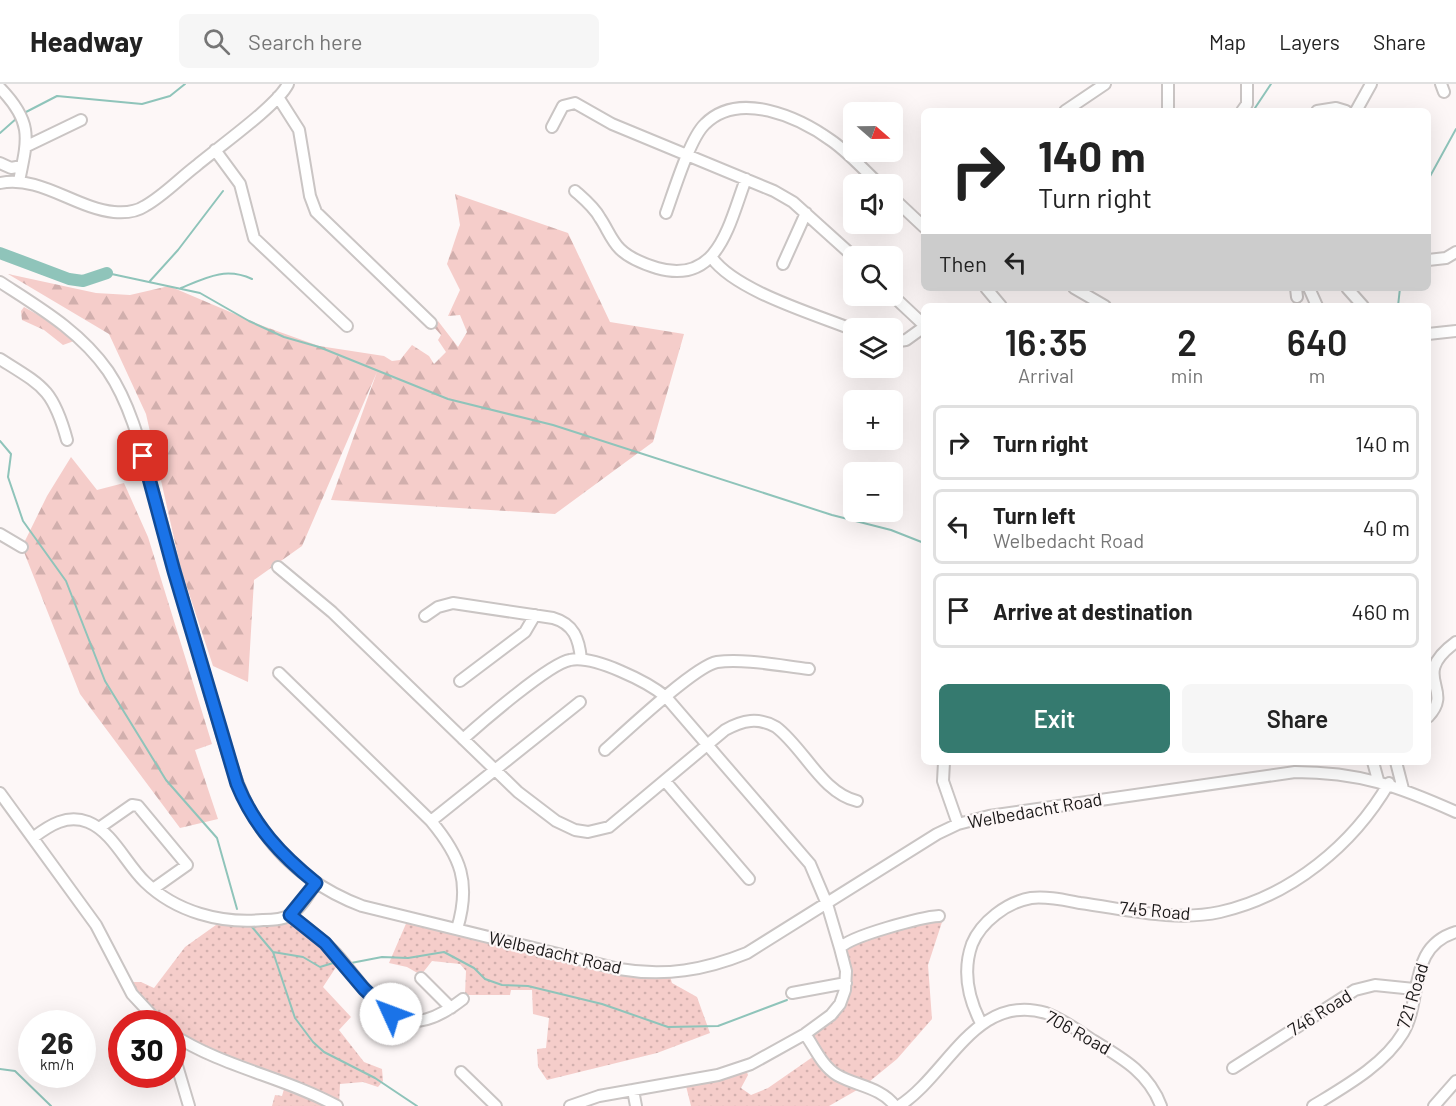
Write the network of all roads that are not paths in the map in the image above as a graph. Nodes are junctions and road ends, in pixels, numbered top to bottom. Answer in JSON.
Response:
{"nodes":[{"id":1,"x":288,"y":84,"type":"edge"},
{"id":2,"x":1104,"y":84,"type":"edge"},
{"id":3,"x":1168,"y":84,"type":"edge"},
{"id":4,"x":1247,"y":84,"type":"edge"},
{"id":5,"x":1371,"y":84,"type":"edge"},
{"id":6,"x":1,"y":86,"type":"edge"},
{"id":7,"x":278,"y":97,"type":"junction"},
{"id":8,"x":1082,"y":106,"type":"edge"},
{"id":9,"x":1168,"y":108,"type":"edge"},
{"id":10,"x":1244,"y":108,"type":"edge"},
{"id":11,"x":1358,"y":108,"type":"edge"},
{"id":12,"x":81,"y":120,"type":"dead end"},
{"id":13,"x":552,"y":127,"type":"dead end"},
{"id":14,"x":27,"y":146,"type":"junction"},
{"id":15,"x":215,"y":150,"type":"junction"},
{"id":16,"x":689,"y":155,"type":"junction"},
{"id":17,"x":0,"y":163,"type":"edge"},
{"id":18,"x":22,"y":166,"type":"junction"},
{"id":19,"x":868,"y":174,"type":"edge"},
{"id":20,"x":746,"y":179,"type":"junction"},
{"id":21,"x":19,"y":181,"type":"junction"},
{"id":22,"x":0,"y":183,"type":"edge"},
{"id":23,"x":574,"y":191,"type":"dead end"},
{"id":24,"x":903,"y":207,"type":"edge"},
{"id":25,"x":666,"y":213,"type":"dead end"},
{"id":26,"x":806,"y":213,"type":"junction"},
{"id":27,"x":921,"y":224,"type":"edge"},
{"id":28,"x":843,"y":247,"type":"edge"},
{"id":29,"x":1456,"y":252,"type":"edge"},
{"id":30,"x":712,"y":258,"type":"junction"},
{"id":31,"x":1431,"y":260,"type":"edge"},
{"id":32,"x":783,"y":264,"type":"dead end"},
{"id":33,"x":0,"y":282,"type":"edge"},
{"id":34,"x":988,"y":291,"type":"edge"},
{"id":35,"x":1079,"y":291,"type":"edge"},
{"id":36,"x":1350,"y":291,"type":"edge"},
{"id":37,"x":998,"y":303,"type":"edge"},
{"id":38,"x":1100,"y":303,"type":"edge"},
{"id":39,"x":1360,"y":303,"type":"edge"},
{"id":40,"x":903,"y":306,"type":"edge"},
{"id":41,"x":431,"y":323,"type":"dead end"},
{"id":42,"x":921,"y":323,"type":"edge"},
{"id":43,"x":843,"y":325,"type":"edge"},
{"id":44,"x":347,"y":326,"type":"dead end"},
{"id":45,"x":921,"y":328,"type":"edge"},
{"id":46,"x":1456,"y":331,"type":"edge"},
{"id":47,"x":1431,"y":334,"type":"edge"},
{"id":48,"x":903,"y":340,"type":"edge"},
{"id":49,"x":0,"y":358,"type":"edge"},
{"id":50,"x":67,"y":440,"type":"dead end"},
{"id":51,"x":0,"y":534,"type":"edge"},
{"id":52,"x":22,"y":547,"type":"dead end"},
{"id":53,"x":279,"y":567,"type":"dead end"},
{"id":54,"x":535,"y":615,"type":"junction"},
{"id":55,"x":425,"y":616,"type":"dead end"},
{"id":56,"x":1456,"y":642,"type":"edge"},
{"id":57,"x":581,"y":659,"type":"junction"},
{"id":58,"x":809,"y":669,"type":"dead end"},
{"id":59,"x":279,"y":673,"type":"dead end"},
{"id":60,"x":460,"y":681,"type":"dead end"},
{"id":61,"x":666,"y":697,"type":"junction"},
{"id":62,"x":580,"y":702,"type":"dead end"},
{"id":63,"x":1431,"y":713,"type":"edge"},
{"id":64,"x":463,"y":739,"type":"junction"},
{"id":65,"x":707,"y":744,"type":"junction"},
{"id":66,"x":605,"y":750,"type":"dead end"},
{"id":67,"x":944,"y":765,"type":"edge"},
{"id":68,"x":1375,"y":765,"type":"edge"},
{"id":69,"x":1397,"y":765,"type":"edge"},
{"id":70,"x":493,"y":771,"type":"junction"},
{"id":71,"x":664,"y":782,"type":"junction"},
{"id":72,"x":1384,"y":782,"type":"junction"},
{"id":73,"x":1403,"y":789,"type":"junction"},
{"id":74,"x":0,"y":793,"type":"edge"},
{"id":75,"x":857,"y":801,"type":"dead end"},
{"id":76,"x":1456,"y":812,"type":"edge"},
{"id":77,"x":431,"y":821,"type":"junction"},
{"id":78,"x":958,"y":824,"type":"junction"},
{"id":79,"x":99,"y":828,"type":"junction"},
{"id":80,"x":34,"y":837,"type":"junction"},
{"id":81,"x":749,"y":879,"type":"dead end"},
{"id":82,"x":316,"y":883,"type":"junction"},
{"id":83,"x":153,"y":890,"type":"junction"},
{"id":84,"x":827,"y":904,"type":"junction"},
{"id":85,"x":290,"y":915,"type":"junction"},
{"id":86,"x":939,"y":916,"type":"dead end"},
{"id":87,"x":457,"y":929,"type":"junction"},
{"id":88,"x":1456,"y":932,"type":"edge"},
{"id":89,"x":840,"y":948,"type":"junction"},
{"id":90,"x":421,"y":978,"type":"dead end"},
{"id":91,"x":846,"y":984,"type":"junction"},
{"id":92,"x":1414,"y":989,"type":"junction"},
{"id":93,"x":792,"y":993,"type":"dead end"},
{"id":94,"x":463,"y":999,"type":"dead end"},
{"id":95,"x":451,"y":1008,"type":"junction"},
{"id":96,"x":147,"y":1010,"type":"edge"},
{"id":97,"x":981,"y":1023,"type":"junction"},
{"id":98,"x":805,"y":1034,"type":"junction"},
{"id":99,"x":186,"y":1042,"type":"edge"},
{"id":100,"x":1233,"y":1068,"type":"dead end"},
{"id":101,"x":461,"y":1072,"type":"dead end"},
{"id":102,"x":1456,"y":1081,"type":"edge"},
{"id":103,"x":184,"y":1088,"type":"edge"},
{"id":104,"x":633,"y":1090,"type":"junction"},
{"id":105,"x":189,"y":1106,"type":"edge"},
{"id":106,"x":337,"y":1106,"type":"edge"},
{"id":107,"x":496,"y":1106,"type":"edge"},
{"id":108,"x":570,"y":1106,"type":"edge"},
{"id":109,"x":636,"y":1106,"type":"edge"},
{"id":110,"x":894,"y":1106,"type":"edge"},
{"id":111,"x":899,"y":1106,"type":"edge"},
{"id":112,"x":1161,"y":1106,"type":"edge"},
{"id":113,"x":1313,"y":1106,"type":"edge"},
{"id":114,"x":1434,"y":1106,"type":"edge"}],
"edges":[{"from":1,"to":7,"type":"street"},
{"from":2,"to":8,"type":"street"},
{"from":3,"to":9,"type":"street"},
{"from":4,"to":10,"type":"street"},
{"from":5,"to":11,"type":"street"},
{"from":6,"to":14,"type":"street"},
{"from":7,"to":15,"type":"street"},
{"from":7,"to":41,"type":"street"},
{"from":12,"to":14,"type":"street"},
{"from":13,"to":16,"type":"street"},
{"from":14,"to":18,"type":"street"},
{"from":15,"to":21,"type":"street"},
{"from":15,"to":44,"type":"street"},
{"from":16,"to":19,"type":"street"},
{"from":16,"to":20,"type":"street"},
{"from":16,"to":25,"type":"street"},
{"from":17,"to":18,"type":"street"},
{"from":18,"to":21,"type":"street"},
{"from":20,"to":26,"type":"street"},
{"from":20,"to":30,"type":"street"},
{"from":21,"to":22,"type":"street"},
{"from":23,"to":30,"type":"street"},
{"from":24,"to":27,"type":"street"},
{"from":26,"to":28,"type":"street"},
{"from":26,"to":32,"type":"street"},
{"from":29,"to":31,"type":"street"},
{"from":30,"to":43,"type":"street"},
{"from":33,"to":82,"type":"street","name":"Welbedacht Road"},
{"from":34,"to":37,"type":"street"},
{"from":35,"to":38,"type":"street"},
{"from":36,"to":39,"type":"street"},
{"from":40,"to":42,"type":"street"},
{"from":45,"to":48,"type":"street"},
{"from":46,"to":47,"type":"street"},
{"from":49,"to":50,"type":"street"},
{"from":51,"to":52,"type":"street"},
{"from":53,"to":64,"type":"street"},
{"from":54,"to":55,"type":"street"},
{"from":54,"to":57,"type":"street"},
{"from":54,"to":60,"type":"street"},
{"from":56,"to":63,"type":"street"},
{"from":57,"to":61,"type":"street"},
{"from":57,"to":64,"type":"street"},
{"from":58,"to":61,"type":"street"},
{"from":59,"to":77,"type":"street"},
{"from":61,"to":65,"type":"street"},
{"from":61,"to":66,"type":"street"},
{"from":62,"to":70,"type":"street"},
{"from":64,"to":70,"type":"street"},
{"from":65,"to":71,"type":"street"},
{"from":65,"to":75,"type":"street"},
{"from":65,"to":84,"type":"street"},
{"from":67,"to":78,"type":"street"},
{"from":68,"to":72,"type":"street"},
{"from":69,"to":73,"type":"street"},
{"from":70,"to":71,"type":"street"},
{"from":70,"to":77,"type":"street"},
{"from":71,"to":81,"type":"street"},
{"from":72,"to":73,"type":"street","name":"Welbedacht Road"},
{"from":72,"to":78,"type":"street","name":"Welbedacht Road"},
{"from":72,"to":97,"type":"street","name":"745 Road"},
{"from":73,"to":76,"type":"street","name":"Welbedacht Road"},
{"from":74,"to":80,"type":"street"},
{"from":77,"to":87,"type":"street"},
{"from":78,"to":84,"type":"street","name":"Welbedacht Road"},
{"from":79,"to":80,"type":"street"},
{"from":79,"to":83,"type":"street"},
{"from":79,"to":83,"type":"street"},
{"from":80,"to":96,"type":"street"},
{"from":82,"to":85,"type":"street"},
{"from":82,"to":87,"type":"street","name":"Welbedacht Road"},
{"from":83,"to":85,"type":"street"},
{"from":84,"to":87,"type":"street","name":"Welbedacht Road"},
{"from":84,"to":89,"type":"street"},
{"from":85,"to":95,"type":"street"},
{"from":86,"to":89,"type":"street"},
{"from":88,"to":92,"type":"street","name":"721 Road"},
{"from":89,"to":91,"type":"street"},
{"from":90,"to":95,"type":"street"},
{"from":91,"to":93,"type":"street"},
{"from":91,"to":98,"type":"street"},
{"from":92,"to":100,"type":"street","name":"746 Road"},
{"from":92,"to":113,"type":"street","name":"721 Road"},
{"from":94,"to":95,"type":"street"},
{"from":97,"to":111,"type":"street","name":"706 Road"},
{"from":97,"to":112,"type":"street","name":"706 Road"},
{"from":98,"to":104,"type":"street"},
{"from":98,"to":110,"type":"street"},
{"from":99,"to":106,"type":"street"},
{"from":101,"to":107,"type":"street"},
{"from":102,"to":114,"type":"street"},
{"from":103,"to":105,"type":"street"},
{"from":104,"to":108,"type":"street"},
{"from":104,"to":109,"type":"street"}]}
